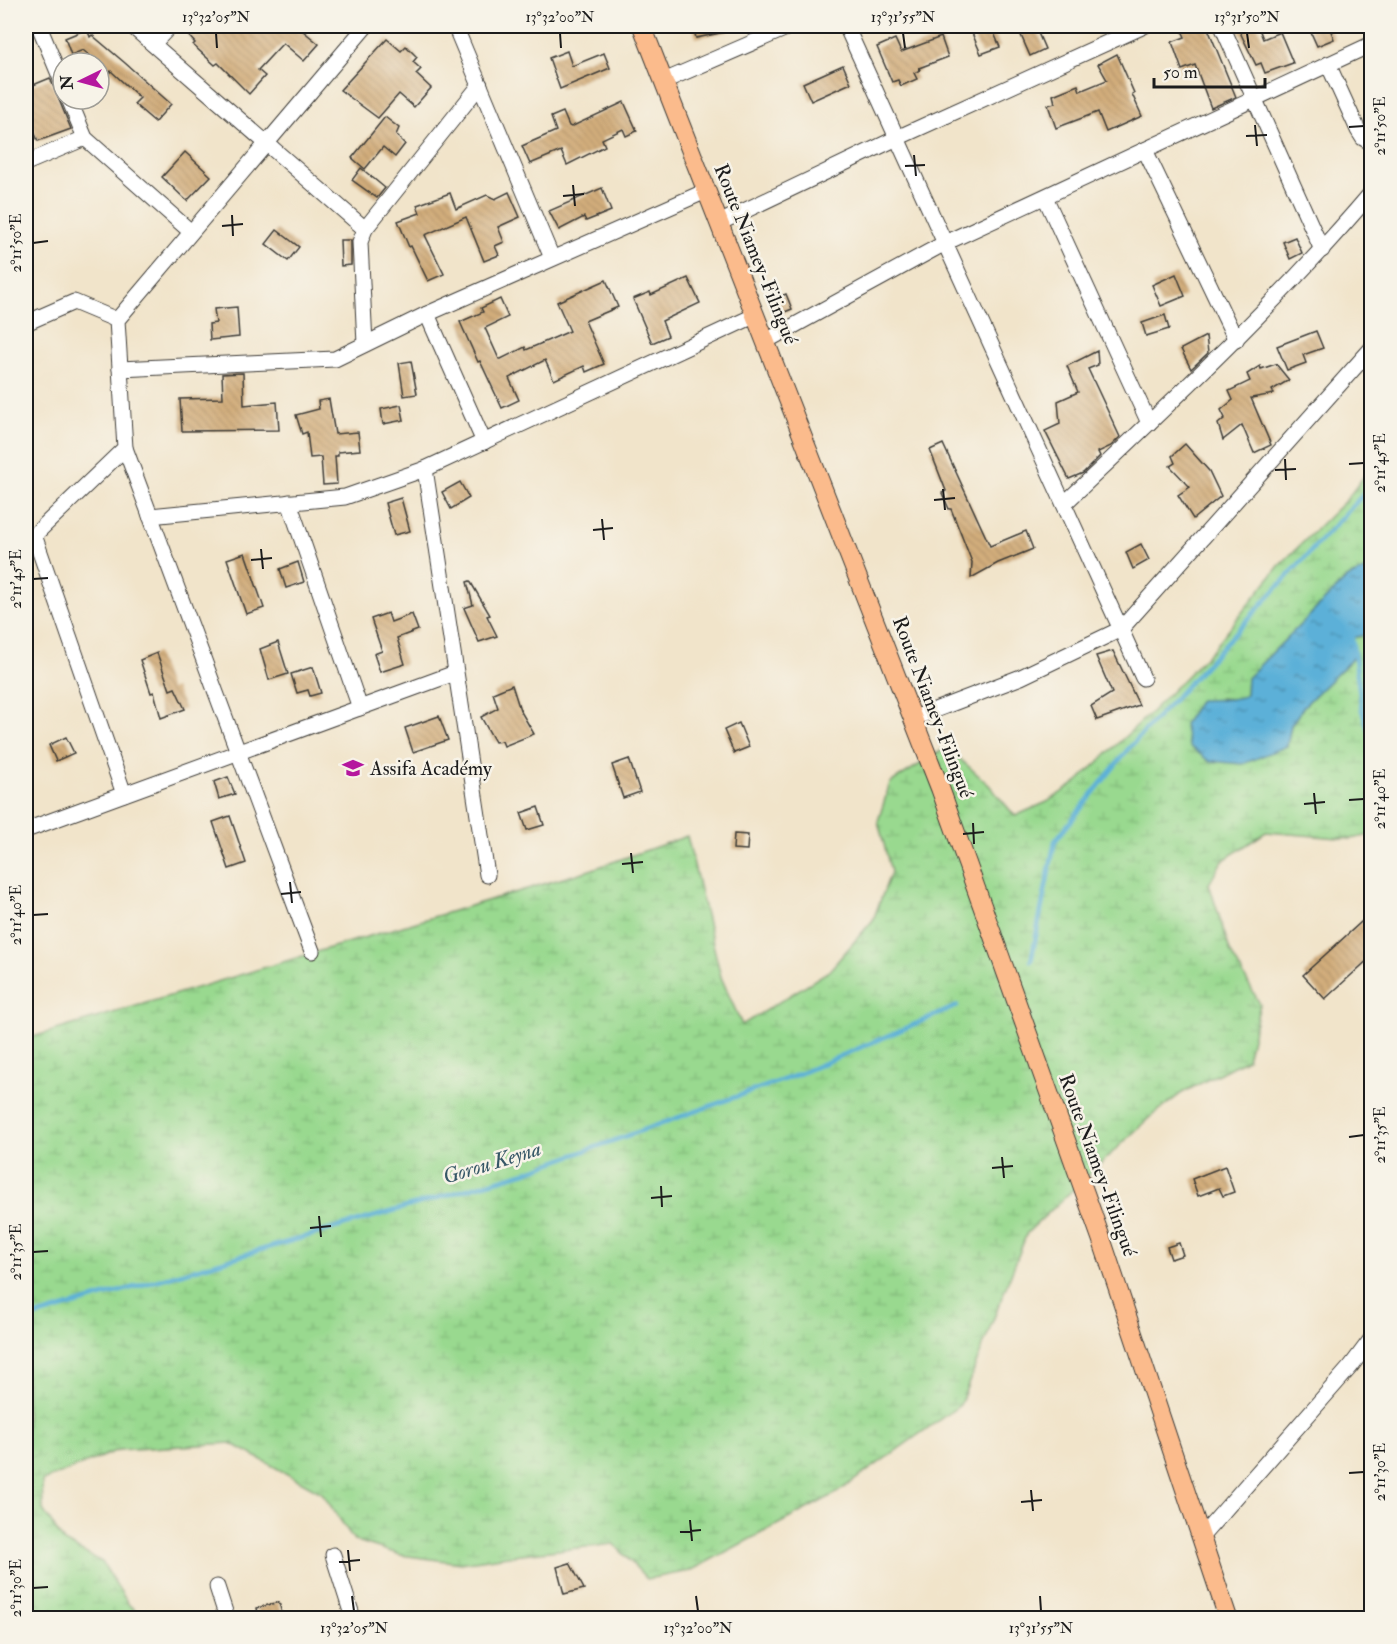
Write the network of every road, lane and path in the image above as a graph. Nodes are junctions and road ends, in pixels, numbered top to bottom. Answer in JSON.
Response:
{"nodes":[{"id":1,"x":39,"y":26,"type":"edge"},
{"id":2,"x":132,"y":26,"type":"edge"},
{"id":3,"x":170,"y":26,"type":"edge"},
{"id":4,"x":366,"y":26,"type":"edge"},
{"id":5,"x":455,"y":26,"type":"edge"},
{"id":6,"x":791,"y":26,"type":"edge"},
{"id":7,"x":846,"y":26,"type":"edge"},
{"id":8,"x":1144,"y":26,"type":"edge"},
{"id":9,"x":1222,"y":26,"type":"edge"},
{"id":10,"x":647,"y":29,"type":"edge"},
{"id":11,"x":153,"y":44,"type":"junction"},
{"id":12,"x":1371,"y":44,"type":"edge"},
{"id":13,"x":51,"y":55,"type":"edge"},
{"id":14,"x":1328,"y":64,"type":"junction"},
{"id":15,"x":664,"y":81,"type":"junction"},
{"id":16,"x":480,"y":85,"type":"junction"},
{"id":17,"x":1255,"y":99,"type":"junction"},
{"id":18,"x":74,"y":111,"type":"edge"},
{"id":19,"x":85,"y":138,"type":"junction"},
{"id":20,"x":897,"y":138,"type":"junction"},
{"id":21,"x":266,"y":143,"type":"junction"},
{"id":22,"x":1371,"y":143,"type":"edge"},
{"id":23,"x":1145,"y":150,"type":"junction"},
{"id":24,"x":26,"y":163,"type":"edge"},
{"id":25,"x":706,"y":190,"type":"junction"},
{"id":26,"x":1371,"y":192,"type":"edge"},
{"id":27,"x":1045,"y":197,"type":"junction"},
{"id":28,"x":719,"y":223,"type":"junction"},
{"id":29,"x":365,"y":229,"type":"junction"},
{"id":30,"x":191,"y":232,"type":"junction"},
{"id":31,"x":945,"y":243,"type":"junction"},
{"id":32,"x":1322,"y":250,"type":"junction"},
{"id":33,"x":552,"y":258,"type":"junction"},
{"id":34,"x":427,"y":314,"type":"junction"},
{"id":35,"x":756,"y":315,"type":"junction"},
{"id":36,"x":117,"y":320,"type":"junction"},
{"id":37,"x":26,"y":323,"type":"edge"},
{"id":38,"x":1236,"y":340,"type":"junction"},
{"id":39,"x":766,"y":341,"type":"junction"},
{"id":40,"x":365,"y":344,"type":"junction"},
{"id":41,"x":1371,"y":348,"type":"edge"},
{"id":42,"x":120,"y":369,"type":"junction"},
{"id":43,"x":1149,"y":423,"type":"junction"},
{"id":44,"x":484,"y":442,"type":"junction"},
{"id":45,"x":124,"y":448,"type":"junction"},
{"id":46,"x":425,"y":469,"type":"junction"},
{"id":47,"x":289,"y":502,"type":"junction"},
{"id":48,"x":1064,"y":504,"type":"junction"},
{"id":49,"x":150,"y":516,"type":"junction"},
{"id":50,"x":30,"y":539,"type":"edge"},
{"id":51,"x":1121,"y":629,"type":"junction"},
{"id":52,"x":455,"y":673,"type":"junction"},
{"id":53,"x":1143,"y":678,"type":"dead end"},
{"id":54,"x":360,"y":708,"type":"junction"},
{"id":55,"x":914,"y":718,"type":"junction"},
{"id":56,"x":238,"y":752,"type":"junction"},
{"id":57,"x":124,"y":794,"type":"junction"},
{"id":58,"x":26,"y":830,"type":"edge"},
{"id":59,"x":487,"y":875,"type":"dead end"},
{"id":60,"x":312,"y":951,"type":"dead end"},
{"id":61,"x":1371,"y":1338,"type":"edge"},
{"id":62,"x":1201,"y":1537,"type":"junction"},
{"id":63,"x":333,"y":1555,"type":"dead end"},
{"id":64,"x":217,"y":1587,"type":"dead end"},
{"id":65,"x":227,"y":1618,"type":"edge"},
{"id":66,"x":353,"y":1618,"type":"edge"},
{"id":67,"x":1228,"y":1618,"type":"edge"}],
"edges":[{"from":1,"to":13,"type":"street"},
{"from":2,"to":11,"type":"street"},
{"from":3,"to":11,"type":"street"},
{"from":4,"to":21,"type":"street"},
{"from":5,"to":16,"type":"street"},
{"from":6,"to":15,"type":"street"},
{"from":7,"to":20,"type":"street"},
{"from":8,"to":20,"type":"street"},
{"from":9,"to":17,"type":"street"},
{"from":10,"to":15,"type":"main road","name":"Route Niamey-Filingué"},
{"from":11,"to":21,"type":"street"},
{"from":12,"to":14,"type":"street"},
{"from":14,"to":17,"type":"street"},
{"from":14,"to":22,"type":"street"},
{"from":15,"to":25,"type":"main road","name":"Route Niamey-Filingué"},
{"from":16,"to":29,"type":"street"},
{"from":16,"to":33,"type":"street"},
{"from":17,"to":23,"type":"street"},
{"from":17,"to":32,"type":"street"},
{"from":18,"to":19,"type":"street"},
{"from":19,"to":24,"type":"street"},
{"from":19,"to":30,"type":"street"},
{"from":20,"to":28,"type":"street"},
{"from":20,"to":31,"type":"street"},
{"from":21,"to":29,"type":"street"},
{"from":21,"to":30,"type":"street"},
{"from":23,"to":27,"type":"street"},
{"from":23,"to":38,"type":"street"},
{"from":25,"to":28,"type":"main road","name":"Route Niamey-Filingué"},
{"from":25,"to":33,"type":"street"},
{"from":26,"to":32,"type":"street"},
{"from":27,"to":31,"type":"street"},
{"from":27,"to":43,"type":"street"},
{"from":28,"to":35,"type":"main road","name":"Route Niamey-Filingué"},
{"from":29,"to":40,"type":"street"},
{"from":30,"to":36,"type":"street"},
{"from":31,"to":39,"type":"street"},
{"from":31,"to":48,"type":"street"},
{"from":32,"to":38,"type":"street"},
{"from":33,"to":34,"type":"street"},
{"from":34,"to":40,"type":"street"},
{"from":34,"to":44,"type":"street"},
{"from":35,"to":39,"type":"main road","name":"Route Niamey-Filingué"},
{"from":35,"to":44,"type":"street"},
{"from":36,"to":37,"type":"street"},
{"from":36,"to":42,"type":"street"},
{"from":38,"to":43,"type":"street"},
{"from":39,"to":55,"type":"main road","name":"Route Niamey-Filingué"},
{"from":40,"to":42,"type":"street"},
{"from":41,"to":51,"type":"street"},
{"from":42,"to":45,"type":"street"},
{"from":43,"to":48,"type":"street"},
{"from":44,"to":46,"type":"street"},
{"from":45,"to":49,"type":"street"},
{"from":45,"to":50,"type":"street"},
{"from":46,"to":47,"type":"street"},
{"from":46,"to":52,"type":"street"},
{"from":47,"to":49,"type":"street"},
{"from":47,"to":54,"type":"street"},
{"from":48,"to":51,"type":"street"},
{"from":49,"to":56,"type":"street"},
{"from":50,"to":57,"type":"street"},
{"from":51,"to":53,"type":"street"},
{"from":51,"to":55,"type":"street"},
{"from":52,"to":54,"type":"street"},
{"from":52,"to":59,"type":"street"},
{"from":54,"to":56,"type":"street"},
{"from":55,"to":62,"type":"main road","name":"Route Niamey-Filingué"},
{"from":56,"to":57,"type":"street"},
{"from":56,"to":60,"type":"street"},
{"from":57,"to":58,"type":"street"},
{"from":61,"to":62,"type":"street"},
{"from":62,"to":67,"type":"main road","name":"Route Niamey-Filingué"},
{"from":63,"to":66,"type":"street"},
{"from":64,"to":65,"type":"street"}]}
